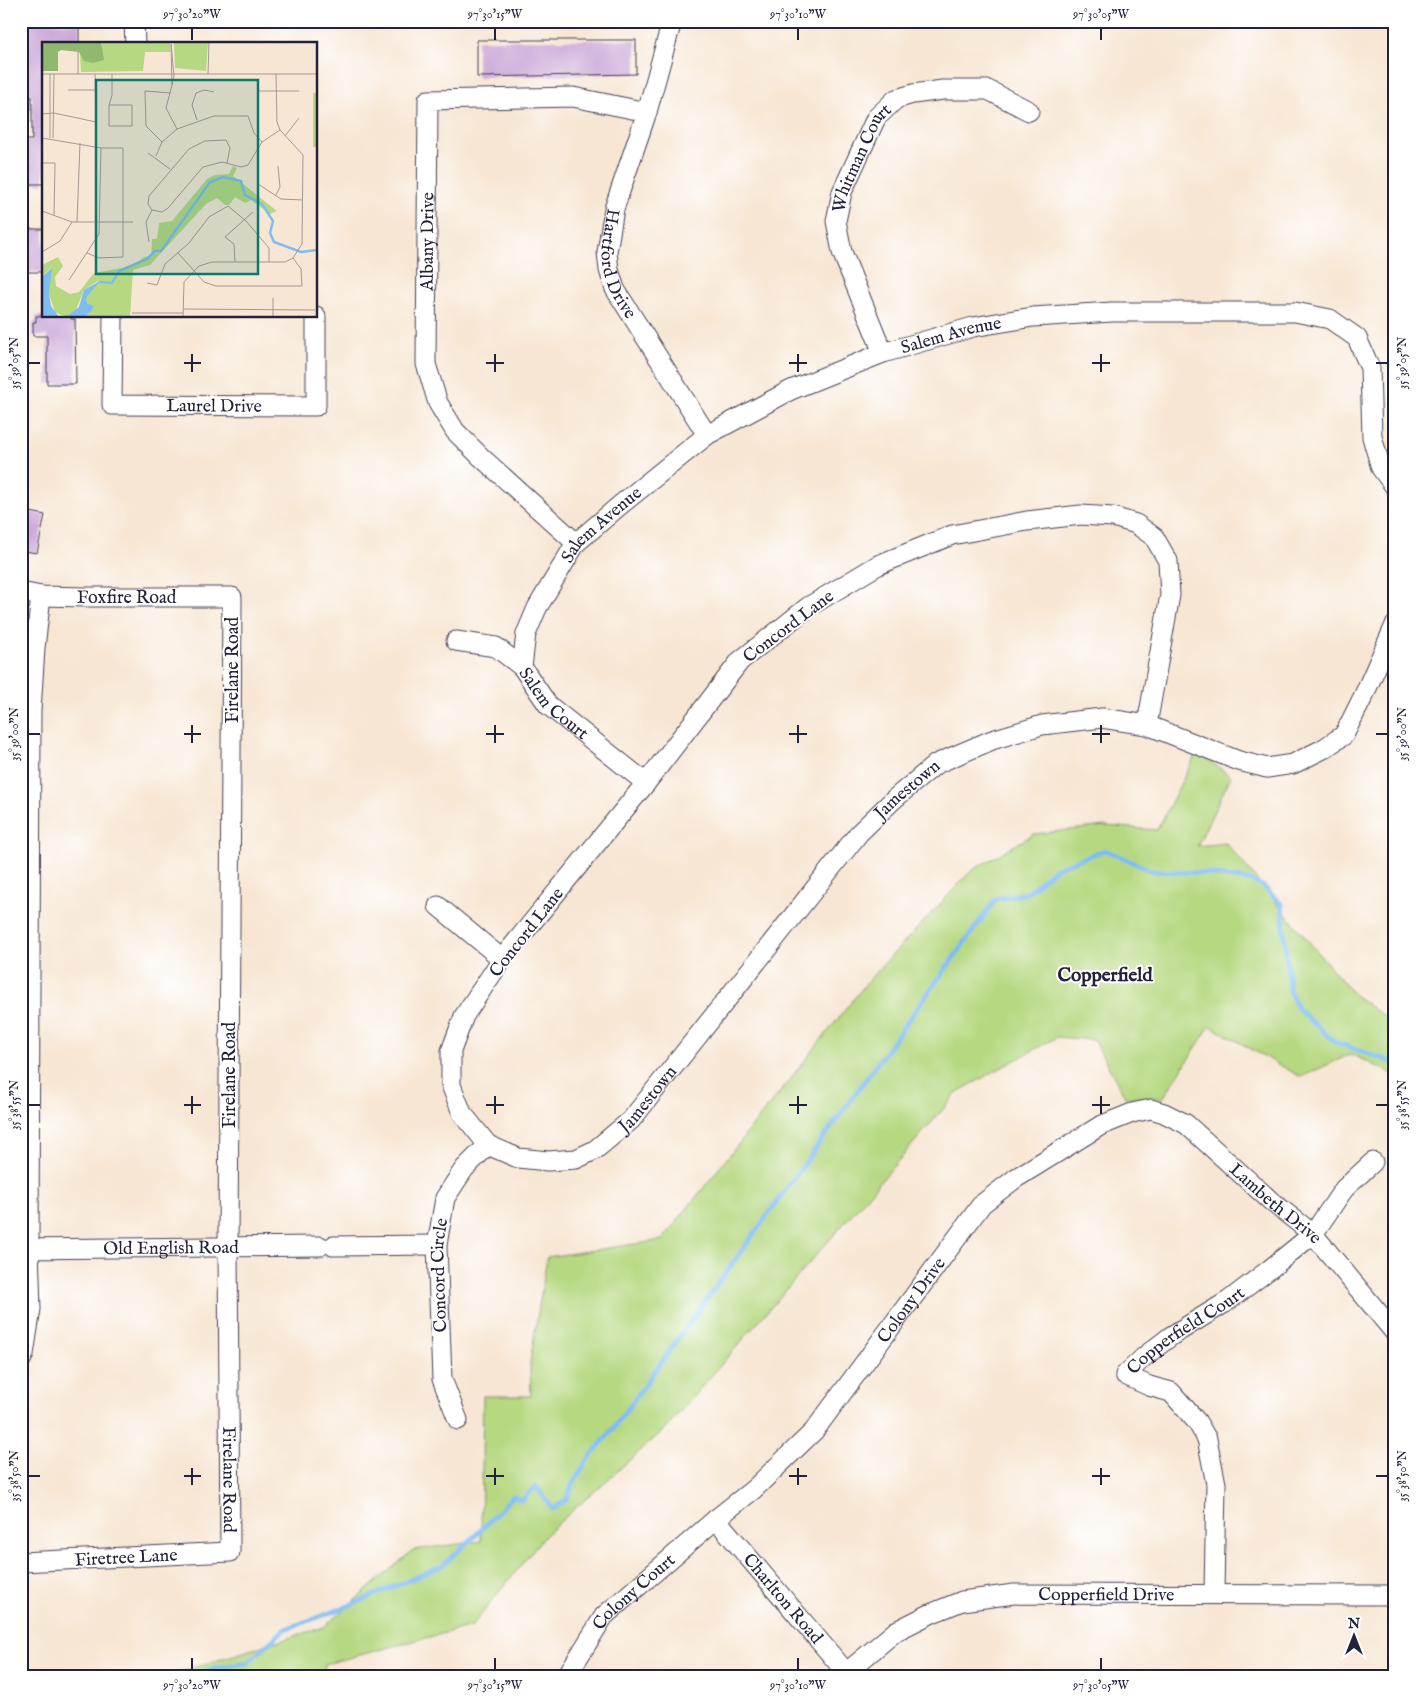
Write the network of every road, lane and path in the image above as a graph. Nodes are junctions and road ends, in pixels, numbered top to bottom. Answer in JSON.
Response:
{"nodes":[{"id":1,"x":134,"y":21,"type":"edge"},
{"id":2,"x":659,"y":21,"type":"edge"},
{"id":3,"x":672,"y":21,"type":"edge"},
{"id":4,"x":135,"y":42,"type":"edge"},
{"id":5,"x":666,"y":48,"type":"junction"},
{"id":6,"x":1029,"y":111,"type":"dead end"},
{"id":7,"x":647,"y":112,"type":"junction"},
{"id":8,"x":113,"y":318,"type":"edge"},
{"id":9,"x":316,"y":318,"type":"edge"},
{"id":10,"x":883,"y":353,"type":"junction"},
{"id":11,"x":707,"y":435,"type":"junction"},
{"id":12,"x":1395,"y":487,"type":"edge"},
{"id":13,"x":576,"y":543,"type":"junction"},
{"id":14,"x":21,"y":592,"type":"edge"},
{"id":15,"x":40,"y":596,"type":"junction"},
{"id":16,"x":232,"y":598,"type":"joint"},
{"id":17,"x":1395,"y":625,"type":"edge"},
{"id":18,"x":456,"y":641,"type":"dead end"},
{"id":19,"x":522,"y":668,"type":"junction"},
{"id":20,"x":1147,"y":725,"type":"junction"},
{"id":21,"x":646,"y":783,"type":"junction"},
{"id":22,"x":438,"y":906,"type":"dead end"},
{"id":23,"x":502,"y":959,"type":"junction"},
{"id":24,"x":1132,"y":1113,"type":"joint"},
{"id":25,"x":488,"y":1144,"type":"junction"},
{"id":26,"x":1373,"y":1162,"type":"dead end"},
{"id":27,"x":1313,"y":1234,"type":"junction"},
{"id":28,"x":436,"y":1245,"type":"junction"},
{"id":29,"x":228,"y":1246,"type":"junction"},
{"id":30,"x":25,"y":1248,"type":"edge"},
{"id":31,"x":1395,"y":1333,"type":"edge"},
{"id":32,"x":21,"y":1360,"type":"edge"},
{"id":33,"x":458,"y":1420,"type":"dead end"},
{"id":34,"x":716,"y":1519,"type":"junction"},
{"id":35,"x":230,"y":1552,"type":"joint"},
{"id":36,"x":21,"y":1562,"type":"edge"},
{"id":37,"x":1214,"y":1594,"type":"junction"},
{"id":38,"x":1395,"y":1596,"type":"edge"},
{"id":39,"x":846,"y":1675,"type":"edge"},
{"id":40,"x":566,"y":1677,"type":"edge"}],
"edges":[{"from":1,"to":4,"type":"street"},
{"from":2,"to":5,"type":"street"},
{"from":3,"to":5,"type":"street","name":"Hartford Drive"},
{"from":5,"to":7,"type":"street","name":"Hartford Drive"},
{"from":6,"to":10,"type":"street","name":"Whitman Court"},
{"from":7,"to":11,"type":"street","name":"Hartford Drive"},
{"from":7,"to":13,"type":"street","name":"Albany Drive"},
{"from":8,"to":9,"type":"street","name":"Laurel Drive"},
{"from":10,"to":11,"type":"street","name":"Salem Avenue"},
{"from":10,"to":12,"type":"street","name":"Salem Avenue"},
{"from":11,"to":13,"type":"street","name":"Salem Avenue"},
{"from":13,"to":19,"type":"street","name":"Salem Avenue"},
{"from":14,"to":15,"type":"street","name":"Foxfire Road"},
{"from":15,"to":16,"type":"street","name":"Foxfire Road"},
{"from":15,"to":30,"type":"street"},
{"from":16,"to":29,"type":"street","name":"Firelane Road"},
{"from":17,"to":20,"type":"street","name":"Jamestown"},
{"from":18,"to":19,"type":"street","name":"Salem Court"},
{"from":19,"to":21,"type":"street","name":"Salem Court"},
{"from":20,"to":21,"type":"street","name":"Concord Lane"},
{"from":20,"to":25,"type":"street","name":"Jamestown"},
{"from":21,"to":23,"type":"street","name":"Concord Lane"},
{"from":22,"to":23,"type":"street"},
{"from":23,"to":25,"type":"street","name":"Concord Lane"},
{"from":24,"to":27,"type":"street","name":"Lambeth Drive"},
{"from":24,"to":34,"type":"street","name":"Colony Drive"},
{"from":25,"to":28,"type":"street","name":"Concord Circle"},
{"from":26,"to":27,"type":"street"},
{"from":27,"to":31,"type":"street","name":"Lambeth Drive"},
{"from":27,"to":37,"type":"street","name":"Copperfield Court"},
{"from":28,"to":29,"type":"street","name":"Old English Road"},
{"from":28,"to":33,"type":"street","name":"Concord Circle"},
{"from":29,"to":30,"type":"street","name":"Old English Road"},
{"from":29,"to":35,"type":"street","name":"Firelane Road"},
{"from":30,"to":32,"type":"street"},
{"from":34,"to":39,"type":"street","name":"Charlton Road"},
{"from":34,"to":40,"type":"street","name":"Colony Court"},
{"from":35,"to":36,"type":"street","name":"Firetree Lane"},
{"from":37,"to":38,"type":"street","name":"Copperfield Drive"},
{"from":37,"to":39,"type":"street","name":"Copperfield Drive"}]}
